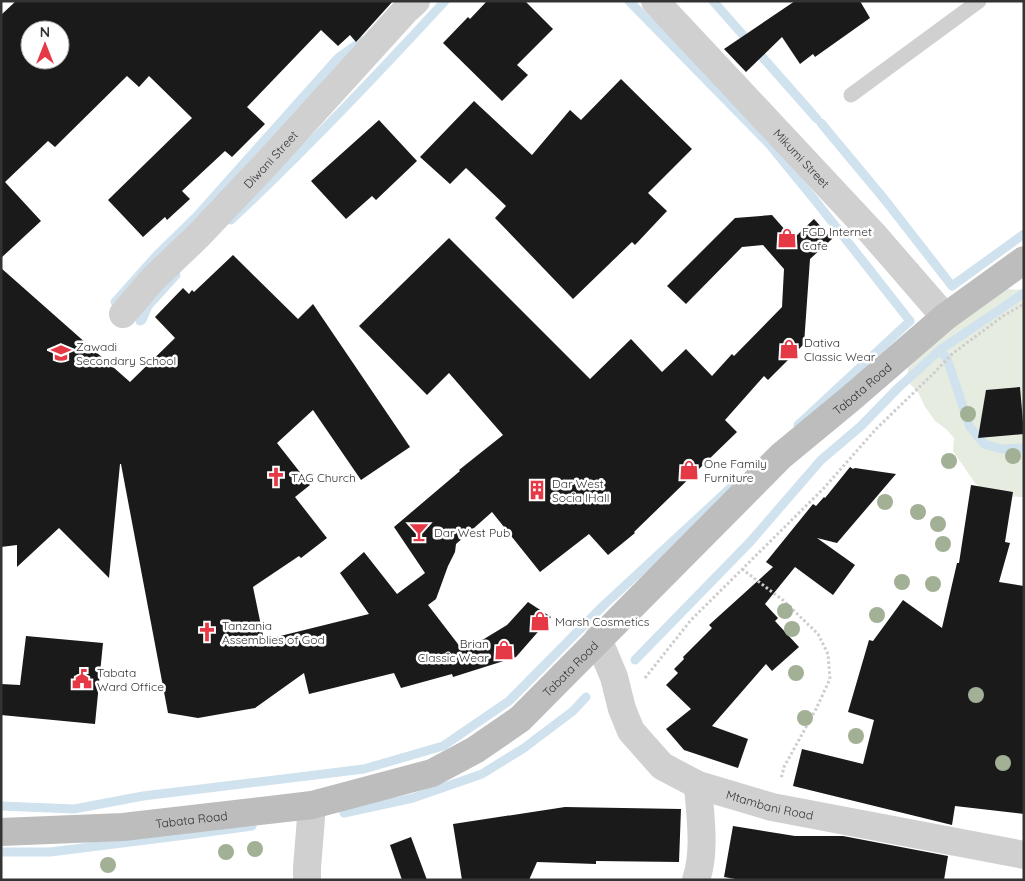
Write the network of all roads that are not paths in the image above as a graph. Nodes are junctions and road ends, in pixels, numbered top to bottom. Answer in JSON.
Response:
{"nodes":[{"id":1,"x":416,"y":1,"type":"edge"},
{"id":2,"x":655,"y":1,"type":"edge"},
{"id":3,"x":980,"y":1,"type":"edge"},
{"id":4,"x":851,"y":95,"type":"dead end"},
{"id":5,"x":1024,"y":260,"type":"edge"},
{"id":6,"x":122,"y":314,"type":"dead end"},
{"id":7,"x":946,"y":317,"type":"junction"},
{"id":8,"x":598,"y":639,"type":"junction"},
{"id":9,"x":698,"y":785,"type":"junction"},
{"id":10,"x":312,"y":805,"type":"junction"},
{"id":11,"x":1,"y":832,"type":"edge"},
{"id":12,"x":1024,"y":855,"type":"edge"},
{"id":13,"x":307,"y":880,"type":"edge"},
{"id":14,"x":696,"y":880,"type":"edge"}],
"edges":[{"from":1,"to":6,"type":"street","name":"Diwani Street"},
{"from":2,"to":7,"type":"street","name":"Mikumi Street"},
{"from":3,"to":4,"type":"lane"},
{"from":5,"to":7,"type":"main road","name":"Tabata Road"},
{"from":7,"to":8,"type":"main road","name":"Tabata Road"},
{"from":8,"to":9,"type":"street","name":"Mtambani Road"},
{"from":8,"to":10,"type":"main road","name":"Tabata Road"},
{"from":9,"to":12,"type":"street","name":"Mtambani Road"},
{"from":9,"to":14,"type":"street"},
{"from":10,"to":11,"type":"main road","name":"Tabata Road"},
{"from":10,"to":13,"type":"street"}]}
